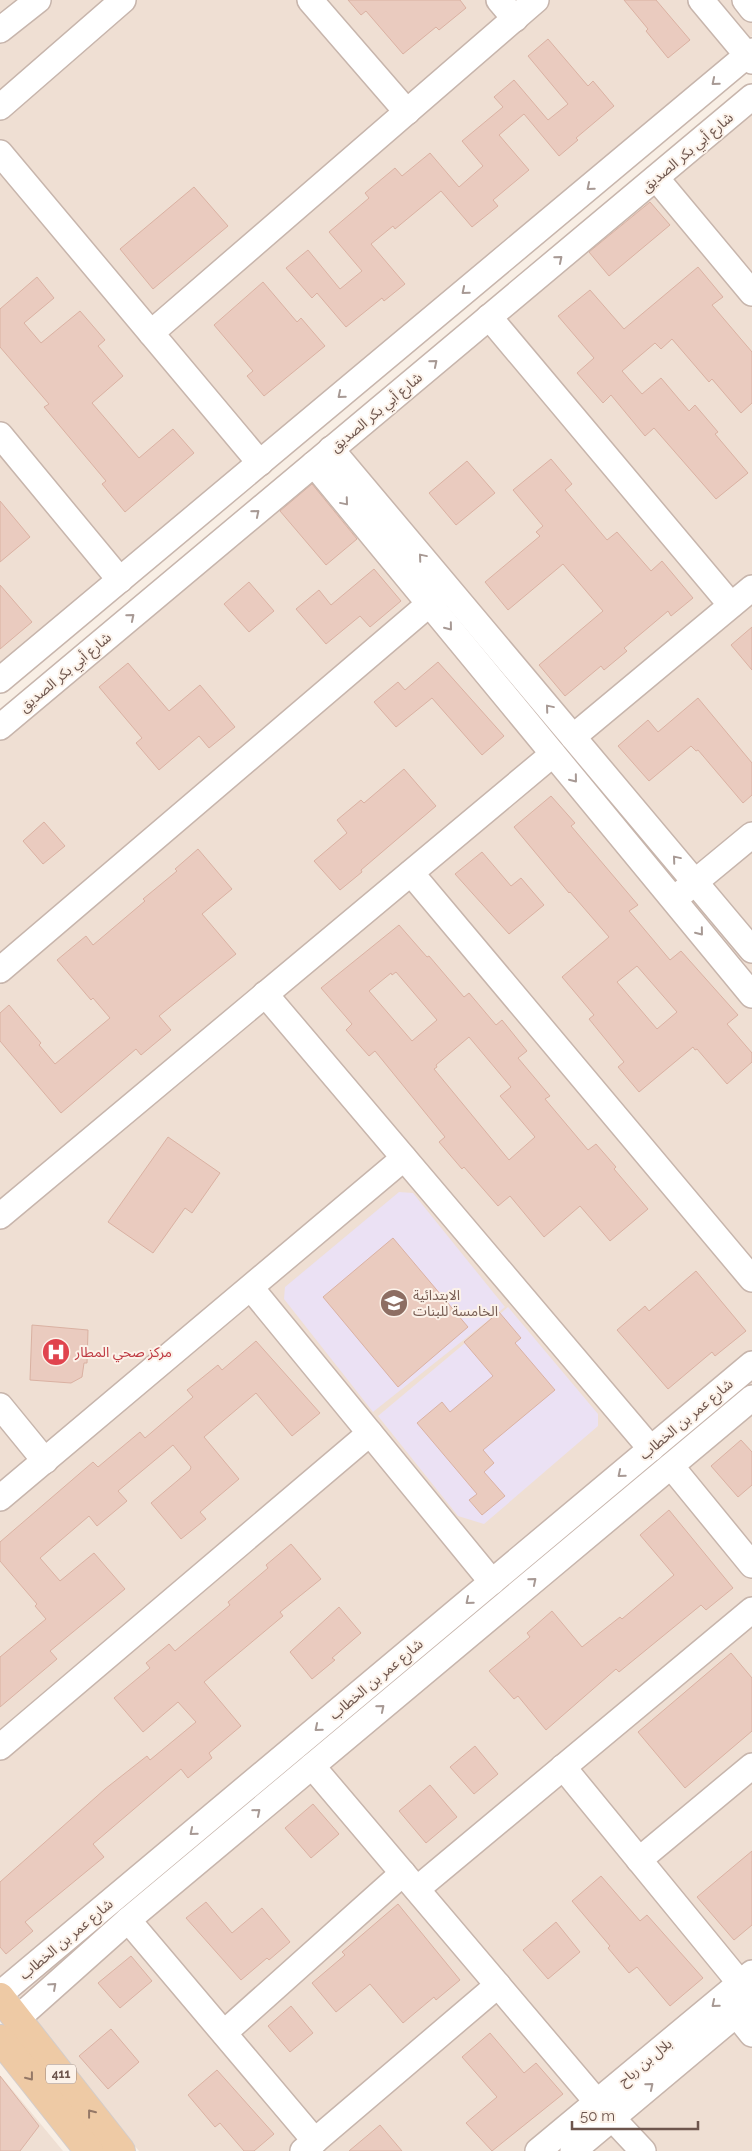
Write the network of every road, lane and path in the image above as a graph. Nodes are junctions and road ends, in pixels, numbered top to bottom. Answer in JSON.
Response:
{"nodes":[{"id":1,"x":38,"y":0,"type":"edge"},
{"id":2,"x":124,"y":0,"type":"edge"},
{"id":3,"x":310,"y":0,"type":"edge"},
{"id":4,"x":499,"y":0,"type":"edge"},
{"id":5,"x":536,"y":0,"type":"edge"},
{"id":6,"x":701,"y":0,"type":"edge"},
{"id":7,"x":745,"y":0,"type":"edge"},
{"id":8,"x":752,"y":9,"type":"edge"},
{"id":9,"x":514,"y":19,"type":"junction"},
{"id":10,"x":0,"y":30,"type":"edge"},
{"id":11,"x":750,"y":56,"type":"edge"},
{"id":12,"x":752,"y":97,"type":"edge"},
{"id":13,"x":0,"y":107,"type":"edge"},
{"id":14,"x":407,"y":112,"type":"junction"},
{"id":15,"x":0,"y":153,"type":"edge"},
{"id":16,"x":656,"y":178,"type":"junction"},
{"id":17,"x":752,"y":293,"type":"edge"},
{"id":18,"x":489,"y":317,"type":"junction"},
{"id":19,"x":151,"y":333,"type":"junction"},
{"id":20,"x":0,"y":435,"type":"edge"},
{"id":21,"x":323,"y":457,"type":"junction"},
{"id":22,"x":260,"y":463,"type":"junction"},
{"id":23,"x":120,"y":580,"type":"junction"},
{"id":24,"x":752,"y":588,"type":"edge"},
{"id":25,"x":439,"y":596,"type":"junction"},
{"id":26,"x":731,"y":606,"type":"junction"},
{"id":27,"x":0,"y":680,"type":"edge"},
{"id":28,"x":0,"y":726,"type":"edge"},
{"id":29,"x":573,"y":737,"type":"junction"},
{"id":30,"x":553,"y":754,"type":"junction"},
{"id":31,"x":752,"y":835,"type":"edge"},
{"id":32,"x":411,"y":873,"type":"junction"},
{"id":33,"x":695,"y":883,"type":"junction"},
{"id":34,"x":674,"y":900,"type":"junction"},
{"id":35,"x":752,"y":950,"type":"edge"},
{"id":36,"x":0,"y":970,"type":"edge"},
{"id":37,"x":265,"y":994,"type":"junction"},
{"id":38,"x":752,"y":995,"type":"edge"},
{"id":39,"x":404,"y":1158,"type":"junction"},
{"id":40,"x":0,"y":1216,"type":"edge"},
{"id":41,"x":752,"y":1279,"type":"edge"},
{"id":42,"x":251,"y":1288,"type":"junction"},
{"id":43,"x":752,"y":1364,"type":"edge"},
{"id":44,"x":752,"y":1398,"type":"edge"},
{"id":45,"x":0,"y":1406,"type":"edge"},
{"id":46,"x":370,"y":1433,"type":"junction"},
{"id":47,"x":651,"y":1449,"type":"junction"},
{"id":48,"x":45,"y":1460,"type":"junction"},
{"id":49,"x":671,"y":1466,"type":"junction"},
{"id":50,"x":0,"y":1498,"type":"edge"},
{"id":51,"x":752,"y":1565,"type":"edge"},
{"id":52,"x":492,"y":1582,"type":"junction"},
{"id":53,"x":752,"y":1610,"type":"edge"},
{"id":54,"x":0,"y":1746,"type":"edge"},
{"id":55,"x":312,"y":1766,"type":"junction"},
{"id":56,"x":752,"y":1766,"type":"edge"},
{"id":57,"x":563,"y":1767,"type":"junction"},
{"id":58,"x":639,"y":1860,"type":"junction"},
{"id":59,"x":410,"y":1881,"type":"junction"},
{"id":60,"x":128,"y":1920,"type":"junction"},
{"id":61,"x":498,"y":1985,"type":"junction"},
{"id":62,"x":745,"y":1993,"type":"edge"},
{"id":63,"x":0,"y":1996,"type":"edge"},
{"id":64,"x":9,"y":2029,"type":"edge"},
{"id":65,"x":224,"y":2033,"type":"junction"},
{"id":66,"x":752,"y":2034,"type":"edge"},
{"id":67,"x":605,"y":2110,"type":"junction"},
{"id":68,"x":309,"y":2146,"type":"edge"},
{"id":69,"x":89,"y":2151,"type":"edge"},
{"id":70,"x":122,"y":2151,"type":"edge"},
{"id":71,"x":538,"y":2151,"type":"edge"},
{"id":72,"x":573,"y":2151,"type":"edge"},
{"id":73,"x":643,"y":2151,"type":"edge"}],
"edges":[{"from":1,"to":10,"type":"street"},
{"from":2,"to":13,"type":"street"},
{"from":3,"to":14,"type":"street"},
{"from":4,"to":9,"type":"street"},
{"from":5,"to":9,"type":"street"},
{"from":6,"to":11,"type":"street"},
{"from":7,"to":8,"type":"street"},
{"from":9,"to":14,"type":"street"},
{"from":11,"to":22,"type":"street","one_way":true},
{"from":12,"to":16,"type":"street","name":"شارع أبي بكر الصديق"},
{"from":14,"to":19,"type":"street"},
{"from":15,"to":19,"type":"street"},
{"from":16,"to":17,"type":"street"},
{"from":18,"to":16,"type":"street","name":"شارع أبي بكر الصديق","one_way":true},
{"from":21,"to":18,"type":"street","name":"شارع أبي بكر الصديق","one_way":true},
{"from":18,"to":26,"type":"street"},
{"from":19,"to":22,"type":"street"},
{"from":20,"to":23,"type":"street"},
{"from":21,"to":25,"type":"street"},
{"from":28,"to":21,"type":"street","name":"شارع أبي بكر الصديق","one_way":true},
{"from":22,"to":23,"type":"street"},
{"from":23,"to":27,"type":"street"},
{"from":24,"to":26,"type":"street"},
{"from":29,"to":25,"type":"street","one_way":true},
{"from":25,"to":30,"type":"street","one_way":true},
{"from":25,"to":36,"type":"street"},
{"from":26,"to":29,"type":"street"},
{"from":33,"to":29,"type":"street","one_way":true},
{"from":30,"to":32,"type":"street"},
{"from":30,"to":34,"type":"street","one_way":true},
{"from":31,"to":33,"type":"street"},
{"from":32,"to":37,"type":"street"},
{"from":32,"to":41,"type":"street"},
{"from":33,"to":34,"type":"street"},
{"from":33,"to":35,"type":"street"},
{"from":34,"to":38,"type":"street","one_way":true},
{"from":37,"to":39,"type":"street"},
{"from":37,"to":40,"type":"street"},
{"from":39,"to":42,"type":"street"},
{"from":39,"to":47,"type":"street"},
{"from":42,"to":46,"type":"street"},
{"from":42,"to":48,"type":"street"},
{"from":43,"to":47,"type":"street","name":"شارع عمر بن الخطاب"},
{"from":44,"to":49,"type":"street","name":"شارع عمر بن الخطاب"},
{"from":45,"to":48,"type":"street"},
{"from":46,"to":52,"type":"street"},
{"from":46,"to":54,"type":"street"},
{"from":47,"to":52,"type":"street","name":"شارع عمر بن الخطاب","one_way":true},
{"from":48,"to":50,"type":"street"},
{"from":49,"to":51,"type":"street"},
{"from":55,"to":49,"type":"street","name":"شارع عمر بن الخطاب","one_way":true},
{"from":52,"to":63,"type":"street","name":"شارع عمر بن الخطاب","one_way":true},
{"from":53,"to":57,"type":"street"},
{"from":55,"to":59,"type":"street"},
{"from":60,"to":55,"type":"street","name":"شارع عمر بن الخطاب","one_way":true},
{"from":56,"to":58,"type":"street"},
{"from":57,"to":58,"type":"street"},
{"from":57,"to":59,"type":"street"},
{"from":58,"to":62,"type":"street"},
{"from":59,"to":61,"type":"street"},
{"from":59,"to":65,"type":"street"},
{"from":64,"to":60,"type":"street","name":"شارع عمر بن الخطاب","one_way":true},
{"from":60,"to":65,"type":"street"},
{"from":61,"to":67,"type":"street"},
{"from":61,"to":68,"type":"street"},
{"from":62,"to":66,"type":"street"},
{"from":62,"to":67,"type":"street","name":"بلال بن رباح"},
{"from":63,"to":64,"type":"main road","number":"411"},
{"from":64,"to":69,"type":"main road","number":"411","one_way":true},
{"from":70,"to":64,"type":"main road","number":"411","one_way":true},
{"from":65,"to":68,"type":"street"},
{"from":67,"to":71,"type":"street","name":"بلال بن رباح"},
{"from":67,"to":72,"type":"street","name":"بلال بن رباح"},
{"from":67,"to":73,"type":"street"}]}
